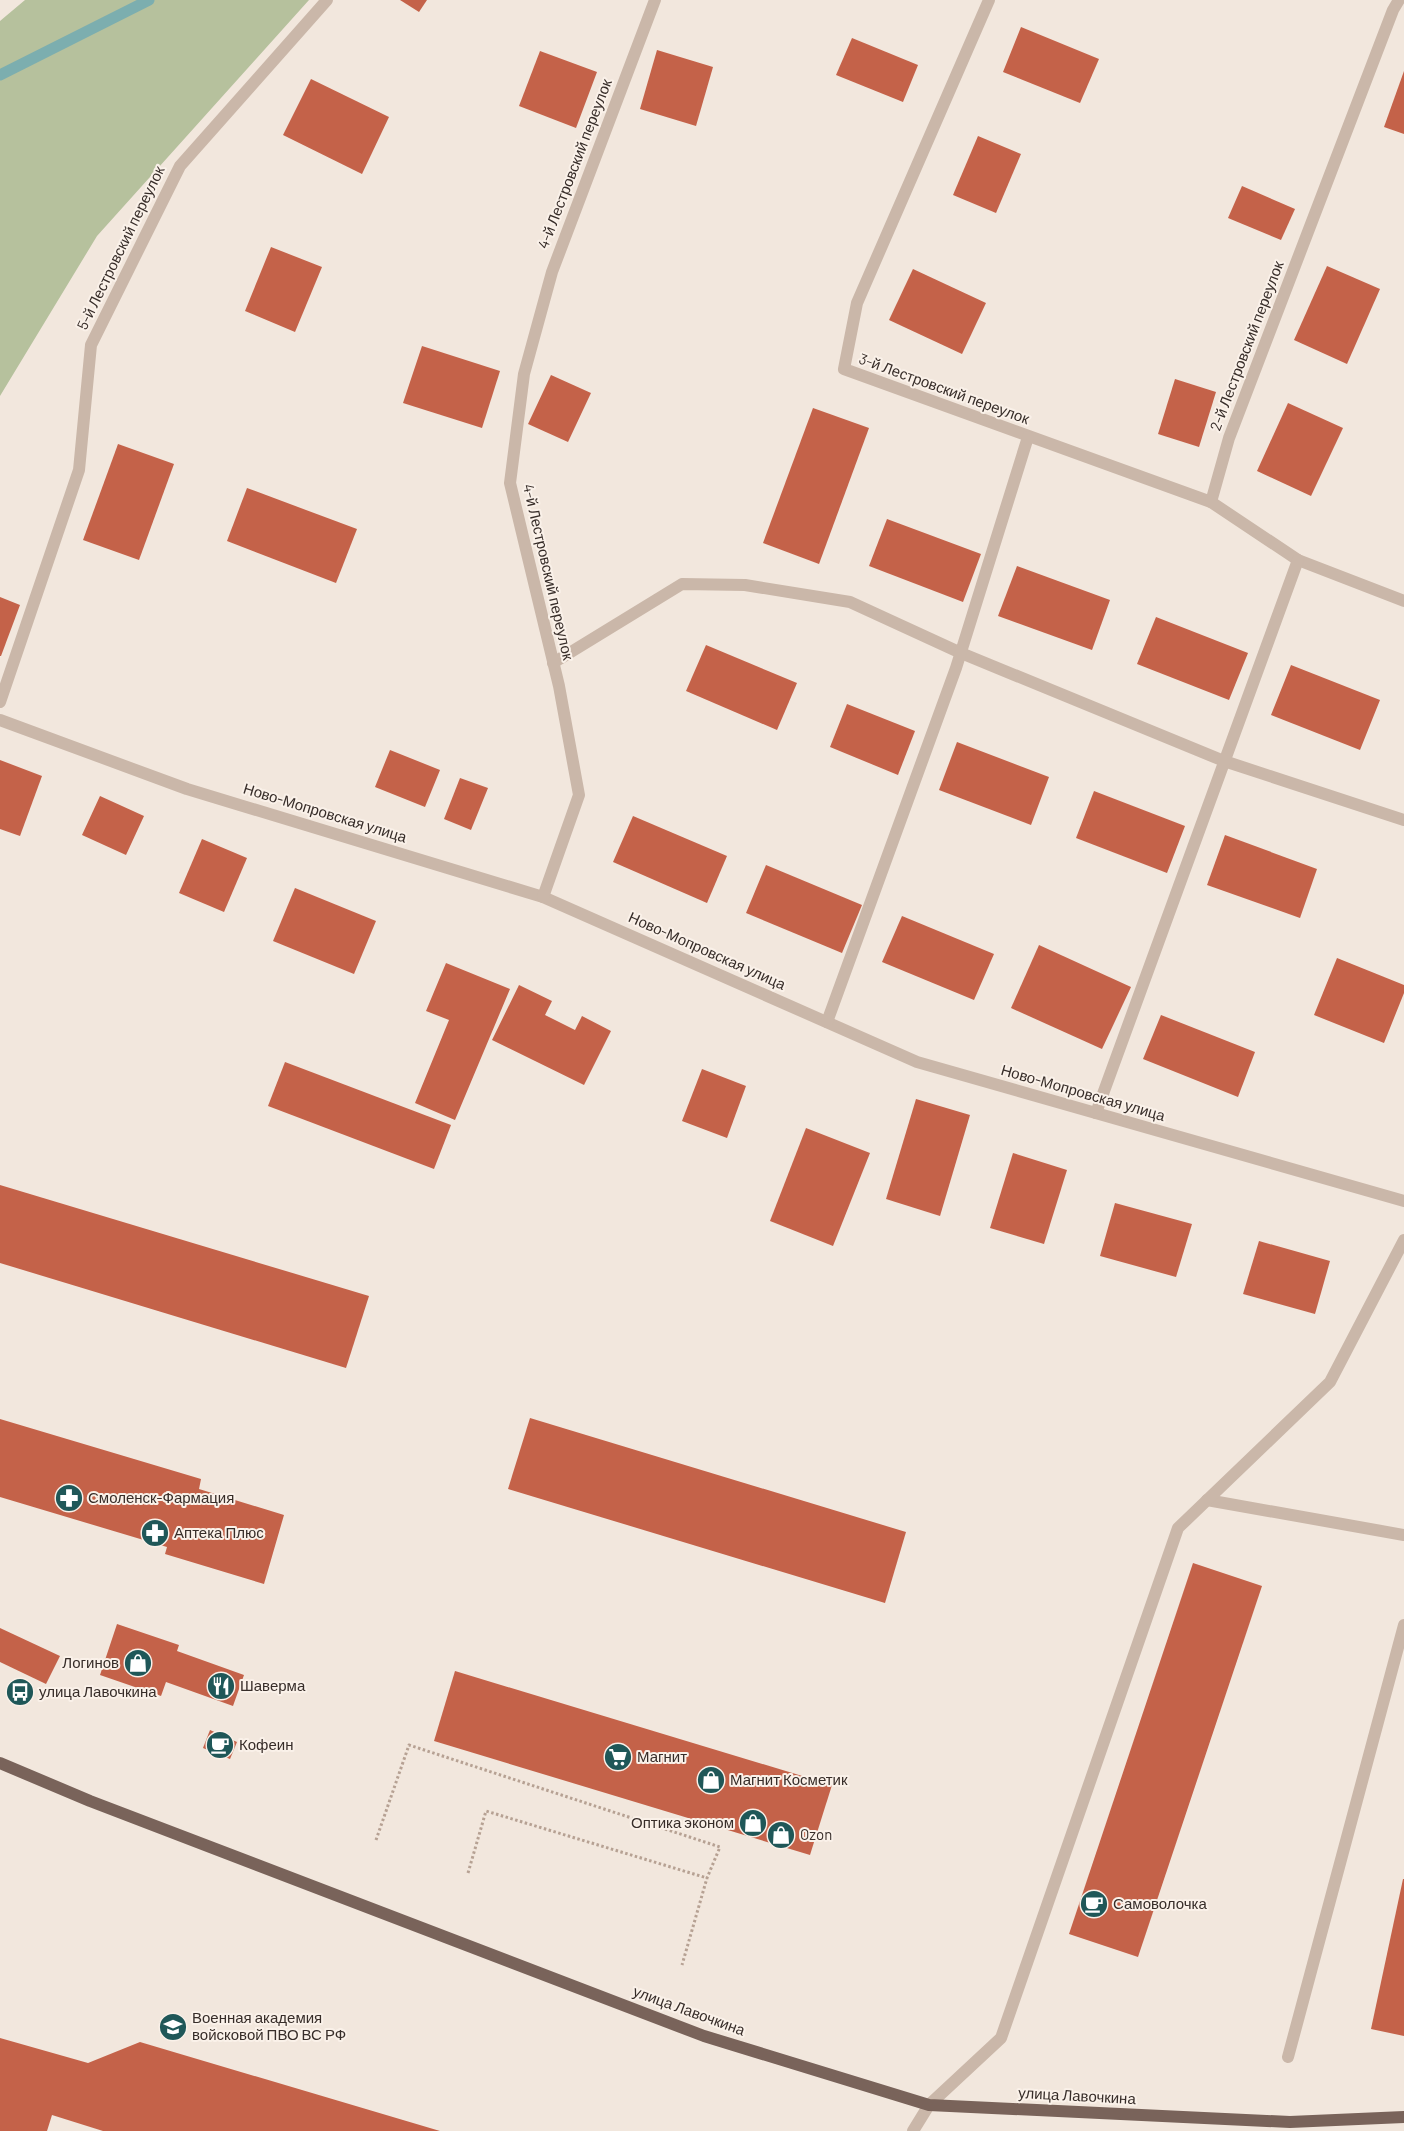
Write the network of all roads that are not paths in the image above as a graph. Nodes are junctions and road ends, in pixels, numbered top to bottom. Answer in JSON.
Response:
{"nodes":[{"id":1,"x":327,"y":0,"type":"edge"},
{"id":2,"x":655,"y":0,"type":"edge"},
{"id":3,"x":989,"y":0,"type":"edge"},
{"id":4,"x":1399,"y":0,"type":"edge"},
{"id":5,"x":1028,"y":437,"type":"junction"},
{"id":6,"x":1211,"y":502,"type":"junction"},
{"id":7,"x":1298,"y":560,"type":"junction"},
{"id":8,"x":1404,"y":601,"type":"edge"},
{"id":9,"x":961,"y":653,"type":"junction"},
{"id":10,"x":553,"y":663,"type":"junction"},
{"id":11,"x":0,"y":702,"type":"edge"},
{"id":12,"x":0,"y":720,"type":"edge"},
{"id":13,"x":1224,"y":761,"type":"junction"},
{"id":14,"x":1404,"y":820,"type":"edge"},
{"id":15,"x":543,"y":897,"type":"junction"},
{"id":16,"x":827,"y":1022,"type":"junction"},
{"id":17,"x":1096,"y":1113,"type":"junction"},
{"id":18,"x":1404,"y":1201,"type":"edge"},
{"id":19,"x":1404,"y":1240,"type":"edge"},
{"id":20,"x":1207,"y":1500,"type":"junction"},
{"id":21,"x":1404,"y":1535,"type":"edge"},
{"id":22,"x":1404,"y":1625,"type":"edge"},
{"id":23,"x":0,"y":1763,"type":"edge"},
{"id":24,"x":1288,"y":2056,"type":"dead end"},
{"id":25,"x":929,"y":2105,"type":"junction"},
{"id":26,"x":1404,"y":2116,"type":"edge"},
{"id":27,"x":1287,"y":2126,"type":"edge"},
{"id":28,"x":913,"y":2131,"type":"edge"}],
"edges":[{"from":1,"to":11,"type":"street","name":"5-й Лестровский переулок"},
{"from":2,"to":10,"type":"street","name":"4-й Лестровский переулок"},
{"from":3,"to":5,"type":"street","name":"3-й Лестровский переулок"},
{"from":4,"to":6,"type":"street","name":"2-й Лестровский переулок"},
{"from":5,"to":6,"type":"street","name":"3-й Лестровский переулок"},
{"from":5,"to":9,"type":"street"},
{"from":6,"to":7,"type":"street"},
{"from":7,"to":8,"type":"street"},
{"from":7,"to":13,"type":"street"},
{"from":9,"to":10,"type":"street"},
{"from":9,"to":13,"type":"street"},
{"from":9,"to":16,"type":"street"},
{"from":10,"to":15,"type":"street","name":"4-й Лестровский переулок"},
{"from":12,"to":15,"type":"street","name":"Ново-Мопровская улица"},
{"from":13,"to":14,"type":"street"},
{"from":13,"to":17,"type":"street"},
{"from":15,"to":16,"type":"street","name":"Ново-Мопровская улица"},
{"from":16,"to":17,"type":"street","name":"Ново-Мопровская улица"},
{"from":17,"to":18,"type":"street","name":"Ново-Мопровская улица"},
{"from":19,"to":20,"type":"street"},
{"from":20,"to":21,"type":"street"},
{"from":20,"to":25,"type":"street"},
{"from":22,"to":24,"type":"street"},
{"from":23,"to":25,"type":"main road","name":"улица Лавочкина"},
{"from":25,"to":27,"type":"main road","name":"улица Лавочкина"},
{"from":25,"to":28,"type":"street"},
{"from":26,"to":27,"type":"main road","name":"улица Лавочкина"}]}
